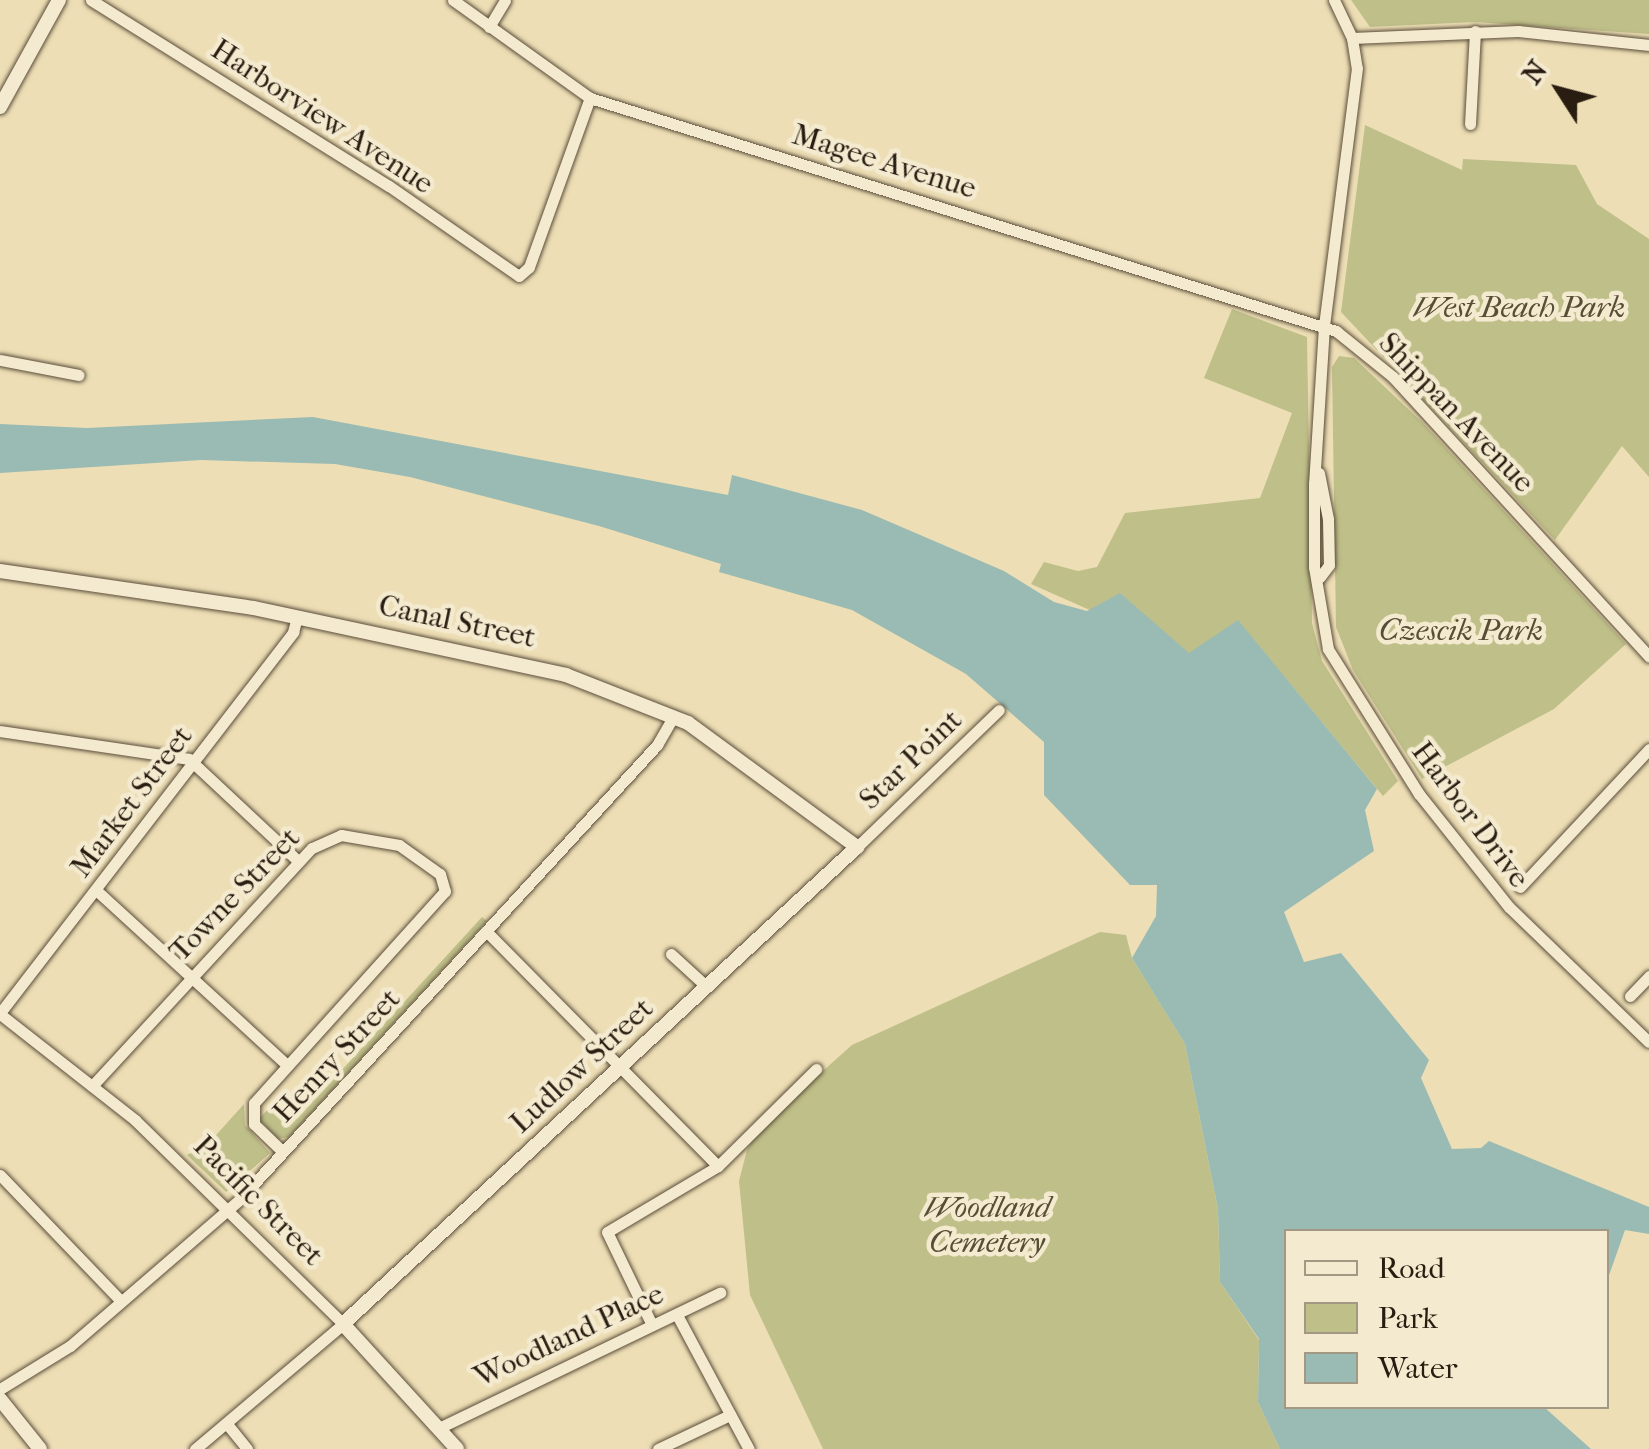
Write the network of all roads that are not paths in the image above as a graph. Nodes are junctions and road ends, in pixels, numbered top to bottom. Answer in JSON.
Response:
{"nodes":[{"id":1,"x":59,"y":0,"type":"edge"},
{"id":2,"x":91,"y":0,"type":"edge"},
{"id":3,"x":453,"y":0,"type":"edge"},
{"id":4,"x":504,"y":0,"type":"edge"},
{"id":5,"x":1334,"y":0,"type":"edge"},
{"id":6,"x":489,"y":27,"type":"junction"},
{"id":7,"x":1475,"y":31,"type":"junction"},
{"id":8,"x":1352,"y":38,"type":"junction"},
{"id":9,"x":1649,"y":45,"type":"edge"},
{"id":10,"x":590,"y":98,"type":"junction"},
{"id":11,"x":0,"y":106,"type":"edge"},
{"id":12,"x":1470,"y":124,"type":"dead end"},
{"id":13,"x":1324,"y":326,"type":"junction"},
{"id":14,"x":0,"y":360,"type":"edge"},
{"id":15,"x":78,"y":375,"type":"dead end"},
{"id":16,"x":0,"y":571,"type":"edge"},
{"id":17,"x":297,"y":616,"type":"junction"},
{"id":18,"x":1649,"y":656,"type":"edge"},
{"id":19,"x":999,"y":710,"type":"dead end"},
{"id":20,"x":674,"y":716,"type":"junction"},
{"id":21,"x":0,"y":731,"type":"edge"},
{"id":22,"x":1649,"y":749,"type":"edge"},
{"id":23,"x":194,"y":762,"type":"junction"},
{"id":24,"x":857,"y":846,"type":"junction"},
{"id":25,"x":298,"y":861,"type":"junction"},
{"id":26,"x":1520,"y":887,"type":"dead end"},
{"id":27,"x":96,"y":890,"type":"junction"},
{"id":28,"x":486,"y":932,"type":"junction"},
{"id":29,"x":671,"y":954,"type":"dead end"},
{"id":30,"x":1649,"y":976,"type":"edge"},
{"id":31,"x":192,"y":977,"type":"junction"},
{"id":32,"x":707,"y":987,"type":"junction"},
{"id":33,"x":1630,"y":996,"type":"dead end"},
{"id":34,"x":0,"y":1014,"type":"edge"},
{"id":35,"x":1649,"y":1042,"type":"edge"},
{"id":36,"x":622,"y":1065,"type":"junction"},
{"id":37,"x":288,"y":1066,"type":"junction"},
{"id":38,"x":816,"y":1069,"type":"dead end"},
{"id":39,"x":92,"y":1086,"type":"junction"},
{"id":40,"x":283,"y":1152,"type":"junction"},
{"id":41,"x":718,"y":1166,"type":"junction"},
{"id":42,"x":0,"y":1174,"type":"edge"},
{"id":43,"x":228,"y":1210,"type":"junction"},
{"id":44,"x":720,"y":1293,"type":"dead end"},
{"id":45,"x":121,"y":1301,"type":"junction"},
{"id":46,"x":677,"y":1314,"type":"junction"},
{"id":47,"x":344,"y":1324,"type":"junction"},
{"id":48,"x":652,"y":1325,"type":"junction"},
{"id":49,"x":0,"y":1389,"type":"edge"},
{"id":50,"x":0,"y":1399,"type":"edge"},
{"id":51,"x":730,"y":1414,"type":"junction"},
{"id":52,"x":226,"y":1424,"type":"junction"},
{"id":53,"x":441,"y":1427,"type":"junction"},
{"id":54,"x":40,"y":1449,"type":"edge"},
{"id":55,"x":195,"y":1449,"type":"edge"},
{"id":56,"x":246,"y":1449,"type":"edge"},
{"id":57,"x":457,"y":1449,"type":"edge"},
{"id":58,"x":658,"y":1449,"type":"edge"},
{"id":59,"x":748,"y":1449,"type":"edge"}],
"edges":[{"from":1,"to":11,"type":"street"},
{"from":2,"to":10,"type":"street","name":"Harborview Avenue"},
{"from":3,"to":6,"type":"street","name":"Magee Avenue"},
{"from":4,"to":6,"type":"street"},
{"from":5,"to":8,"type":"street"},
{"from":6,"to":10,"type":"street","name":"Magee Avenue"},
{"from":7,"to":8,"type":"street"},
{"from":7,"to":9,"type":"street"},
{"from":7,"to":12,"type":"street"},
{"from":8,"to":13,"type":"street"},
{"from":10,"to":13,"type":"street","name":"Magee Avenue"},
{"from":13,"to":18,"type":"street","name":"Shippan Avenue"},
{"from":13,"to":35,"type":"street","name":"Harbor Drive"},
{"from":14,"to":15,"type":"street"},
{"from":16,"to":17,"type":"street","name":"Canal Street"},
{"from":17,"to":20,"type":"street","name":"Canal Street"},
{"from":17,"to":23,"type":"street","name":"Market Street"},
{"from":19,"to":24,"type":"street","name":"Star Point"},
{"from":20,"to":24,"type":"street","name":"Canal Street"},
{"from":20,"to":28,"type":"street","name":"Henry Street"},
{"from":21,"to":23,"type":"street"},
{"from":22,"to":26,"type":"street"},
{"from":23,"to":25,"type":"street"},
{"from":23,"to":27,"type":"street","name":"Market Street"},
{"from":24,"to":32,"type":"street","name":"Ludlow Street"},
{"from":25,"to":31,"type":"street","name":"Towne Street"},
{"from":25,"to":37,"type":"street","name":"Towne Street"},
{"from":27,"to":31,"type":"street"},
{"from":27,"to":34,"type":"street","name":"Market Street"},
{"from":28,"to":36,"type":"street"},
{"from":28,"to":40,"type":"street","name":"Henry Street"},
{"from":29,"to":32,"type":"street"},
{"from":30,"to":33,"type":"street"},
{"from":31,"to":37,"type":"street"},
{"from":31,"to":39,"type":"street","name":"Towne Street"},
{"from":32,"to":36,"type":"street","name":"Ludlow Street"},
{"from":34,"to":39,"type":"street","name":"Pacific Street"},
{"from":36,"to":41,"type":"street"},
{"from":36,"to":47,"type":"street","name":"Ludlow Street"},
{"from":37,"to":40,"type":"street","name":"Towne Street"},
{"from":38,"to":41,"type":"street"},
{"from":39,"to":43,"type":"street","name":"Pacific Street"},
{"from":40,"to":43,"type":"street","name":"Henry Street"},
{"from":41,"to":48,"type":"street"},
{"from":42,"to":45,"type":"street"},
{"from":43,"to":45,"type":"street","name":"Henry Street"},
{"from":43,"to":47,"type":"street","name":"Pacific Street"},
{"from":44,"to":46,"type":"street","name":"Woodland Place"},
{"from":45,"to":49,"type":"street","name":"Henry Street"},
{"from":46,"to":48,"type":"street","name":"Woodland Place"},
{"from":46,"to":51,"type":"street"},
{"from":47,"to":52,"type":"street"},
{"from":47,"to":53,"type":"street","name":"Pacific Street"},
{"from":48,"to":53,"type":"street","name":"Woodland Place"},
{"from":50,"to":54,"type":"street"},
{"from":51,"to":58,"type":"street"},
{"from":51,"to":59,"type":"street"},
{"from":52,"to":55,"type":"street"},
{"from":52,"to":56,"type":"street"},
{"from":53,"to":57,"type":"street","name":"Pacific Street"}]}
